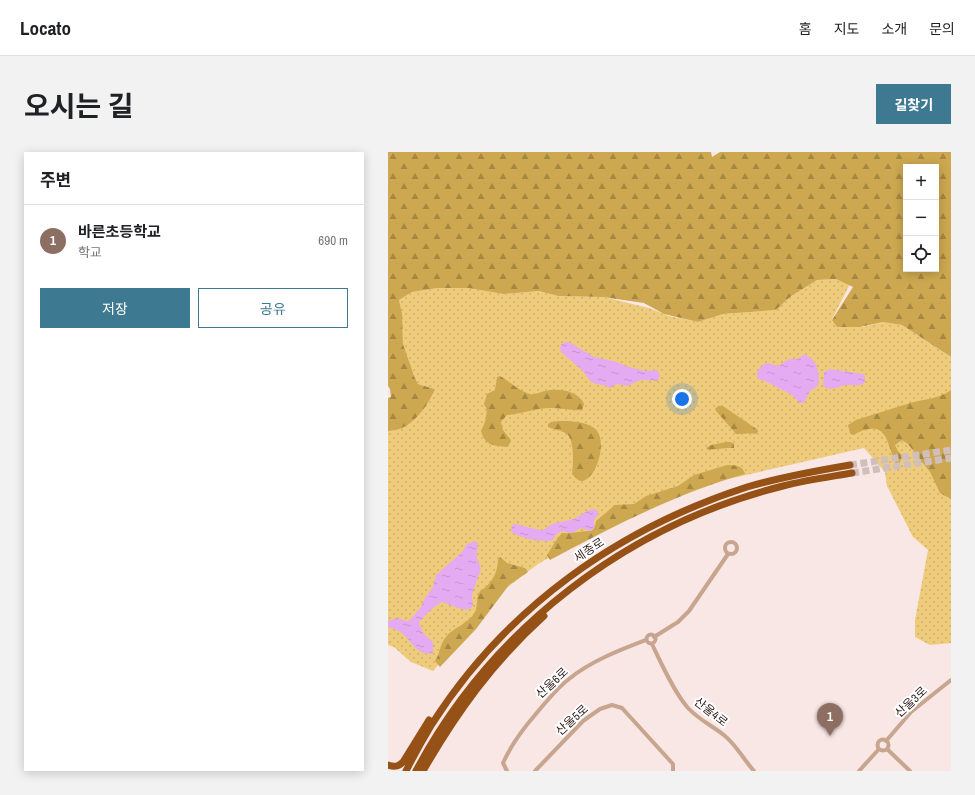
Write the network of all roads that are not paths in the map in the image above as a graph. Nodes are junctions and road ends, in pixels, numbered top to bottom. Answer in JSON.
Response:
{"nodes":[{"id":1,"x":850,"y":465,"type":"tunnel mouth"},
{"id":2,"x":852,"y":473,"type":"tunnel mouth"},
{"id":3,"x":608,"y":551,"type":"junction"},
{"id":4,"x":728,"y":554,"type":"dead end"},
{"id":5,"x":611,"y":559,"type":"junction"},
{"id":6,"x":654,"y":637,"type":"junction"},
{"id":7,"x":646,"y":640,"type":"junction"},
{"id":8,"x":652,"y":644,"type":"junction"},
{"id":9,"x":951,"y":680,"type":"edge"},
{"id":10,"x":886,"y":741,"type":"junction"},
{"id":11,"x":879,"y":749,"type":"junction"},
{"id":12,"x":887,"y":749,"type":"junction"},
{"id":13,"x":403,"y":762,"type":"junction"},
{"id":14,"x":388,"y":766,"type":"edge"},
{"id":15,"x":752,"y":770,"type":"edge"},
{"id":16,"x":390,"y":771,"type":"edge"},
{"id":17,"x":401,"y":771,"type":"edge"},
{"id":18,"x":406,"y":771,"type":"edge"},
{"id":19,"x":416,"y":771,"type":"edge"},
{"id":20,"x":423,"y":771,"type":"edge"},
{"id":21,"x":507,"y":771,"type":"edge"},
{"id":22,"x":535,"y":771,"type":"edge"},
{"id":23,"x":673,"y":771,"type":"edge"},
{"id":24,"x":859,"y":771,"type":"edge"},
{"id":25,"x":910,"y":771,"type":"edge"}],
"edges":[{"from":1,"to":3,"type":"highway","name":"세종로"},
{"from":2,"to":5,"type":"highway","name":"세종로"},
{"from":3,"to":13,"type":"highway"},
{"from":3,"to":18,"type":"highway","name":"세종로"},
{"from":4,"to":6,"type":"street"},
{"from":5,"to":19,"type":"highway","name":"세종로"},
{"from":5,"to":20,"type":"highway"},
{"from":6,"to":7,"type":"street"},
{"from":6,"to":8,"type":"street"},
{"from":7,"to":8,"type":"street"},
{"from":7,"to":21,"type":"street","name":"산울6로"},
{"from":8,"to":15,"type":"street","name":"산울4로"},
{"from":9,"to":10,"type":"street","name":"산울3로"},
{"from":10,"to":11,"type":"street"},
{"from":10,"to":12,"type":"street"},
{"from":11,"to":12,"type":"street"},
{"from":11,"to":24,"type":"street"},
{"from":12,"to":25,"type":"street"},
{"from":13,"to":14,"type":"highway"},
{"from":13,"to":17,"type":"highway"},
{"from":14,"to":16,"type":"highway"},
{"from":22,"to":23,"type":"street","name":"산울5로"}]}
